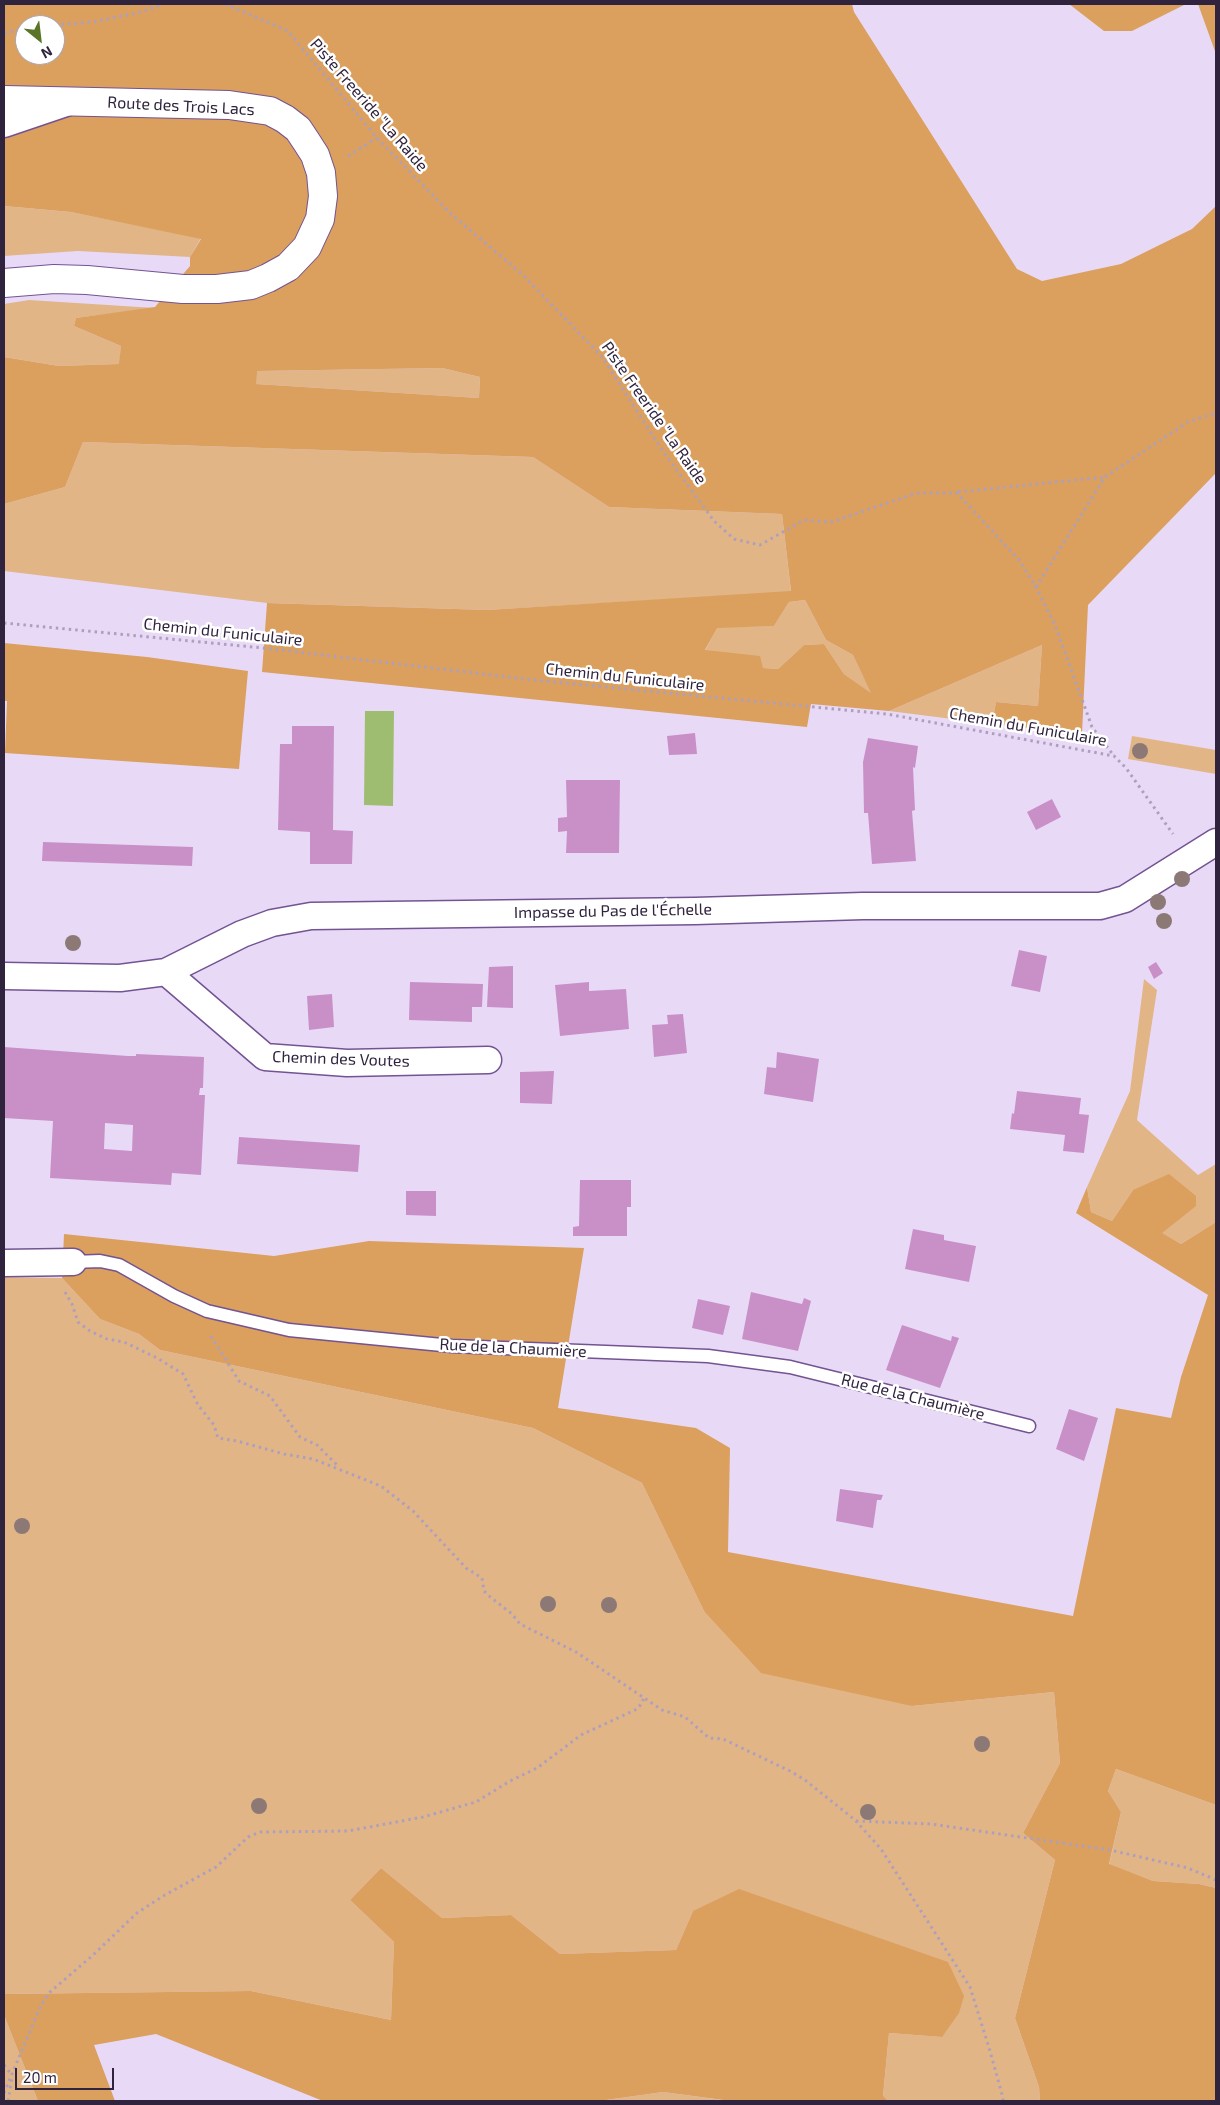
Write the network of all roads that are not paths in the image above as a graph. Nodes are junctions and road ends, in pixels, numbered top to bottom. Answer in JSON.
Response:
{"nodes":[{"id":1,"x":4,"y":100,"type":"edge"},
{"id":2,"x":69,"y":102,"type":"junction"},
{"id":3,"x":4,"y":124,"type":"edge"},
{"id":4,"x":4,"y":283,"type":"edge"},
{"id":5,"x":1216,"y":842,"type":"edge"},
{"id":6,"x":166,"y":972,"type":"junction"},
{"id":7,"x":4,"y":976,"type":"edge"},
{"id":8,"x":488,"y":1060,"type":"dead end"},
{"id":9,"x":73,"y":1262,"type":"joint"},
{"id":10,"x":4,"y":1263,"type":"edge"},
{"id":11,"x":1029,"y":1426,"type":"dead end"}],
"edges":[{"from":1,"to":2,"type":"street","name":"Route des Trois Lacs"},
{"from":2,"to":3,"type":"street"},
{"from":2,"to":4,"type":"street","name":"Route des Trois Lacs"},
{"from":5,"to":6,"type":"street","name":"Impasse du Pas de l'Échelle"},
{"from":6,"to":7,"type":"street","name":"Impasse du Pas de l'Échelle"},
{"from":6,"to":8,"type":"street","name":"Chemin des Voutes"},
{"from":9,"to":10,"type":"street","name":"Rue de la Chaumière"},
{"from":9,"to":11,"type":"lane","name":"Rue de la Chaumière"}]}
